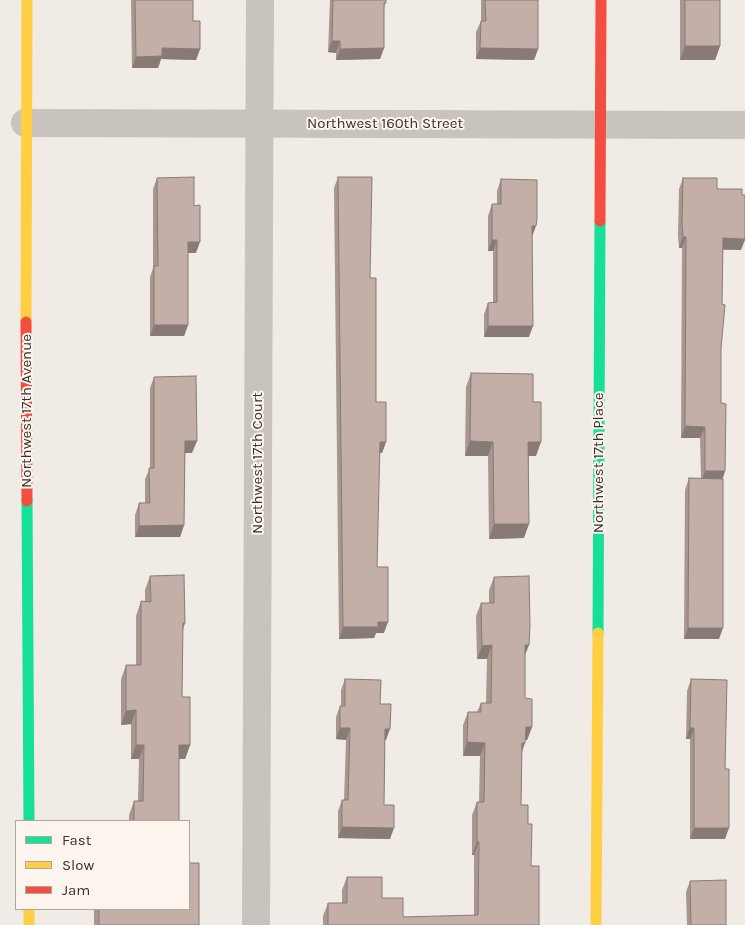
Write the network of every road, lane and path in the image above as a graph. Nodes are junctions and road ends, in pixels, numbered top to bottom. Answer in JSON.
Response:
{"nodes":[{"id":1,"x":27,"y":0,"type":"edge"},
{"id":2,"x":260,"y":0,"type":"edge"},
{"id":3,"x":601,"y":0,"type":"edge"},
{"id":4,"x":25,"y":123,"type":"junction"},
{"id":5,"x":260,"y":123,"type":"junction"},
{"id":6,"x":601,"y":124,"type":"junction"},
{"id":7,"x":745,"y":125,"type":"edge"},
{"id":8,"x":29,"y":820,"type":"edge"},
{"id":9,"x":29,"y":910,"type":"edge"},
{"id":10,"x":29,"y":925,"type":"edge"},
{"id":11,"x":256,"y":925,"type":"edge"},
{"id":12,"x":596,"y":925,"type":"edge"}],
"edges":[{"from":1,"to":4,"type":"street","name":"Northwest 17th Avenue"},
{"from":2,"to":5,"type":"street","name":"Northwest 17th Court"},
{"from":3,"to":6,"type":"street","name":"Northwest 17th Place"},
{"from":4,"to":5,"type":"street","name":"Northwest 160th Street"},
{"from":4,"to":8,"type":"street","name":"Northwest 17th Avenue"},
{"from":5,"to":6,"type":"street","name":"Northwest 160th Street"},
{"from":5,"to":11,"type":"street","name":"Northwest 17th Court"},
{"from":6,"to":7,"type":"street","name":"Northwest 160th Street"},
{"from":6,"to":12,"type":"street","name":"Northwest 17th Place"},
{"from":9,"to":10,"type":"street"}]}
